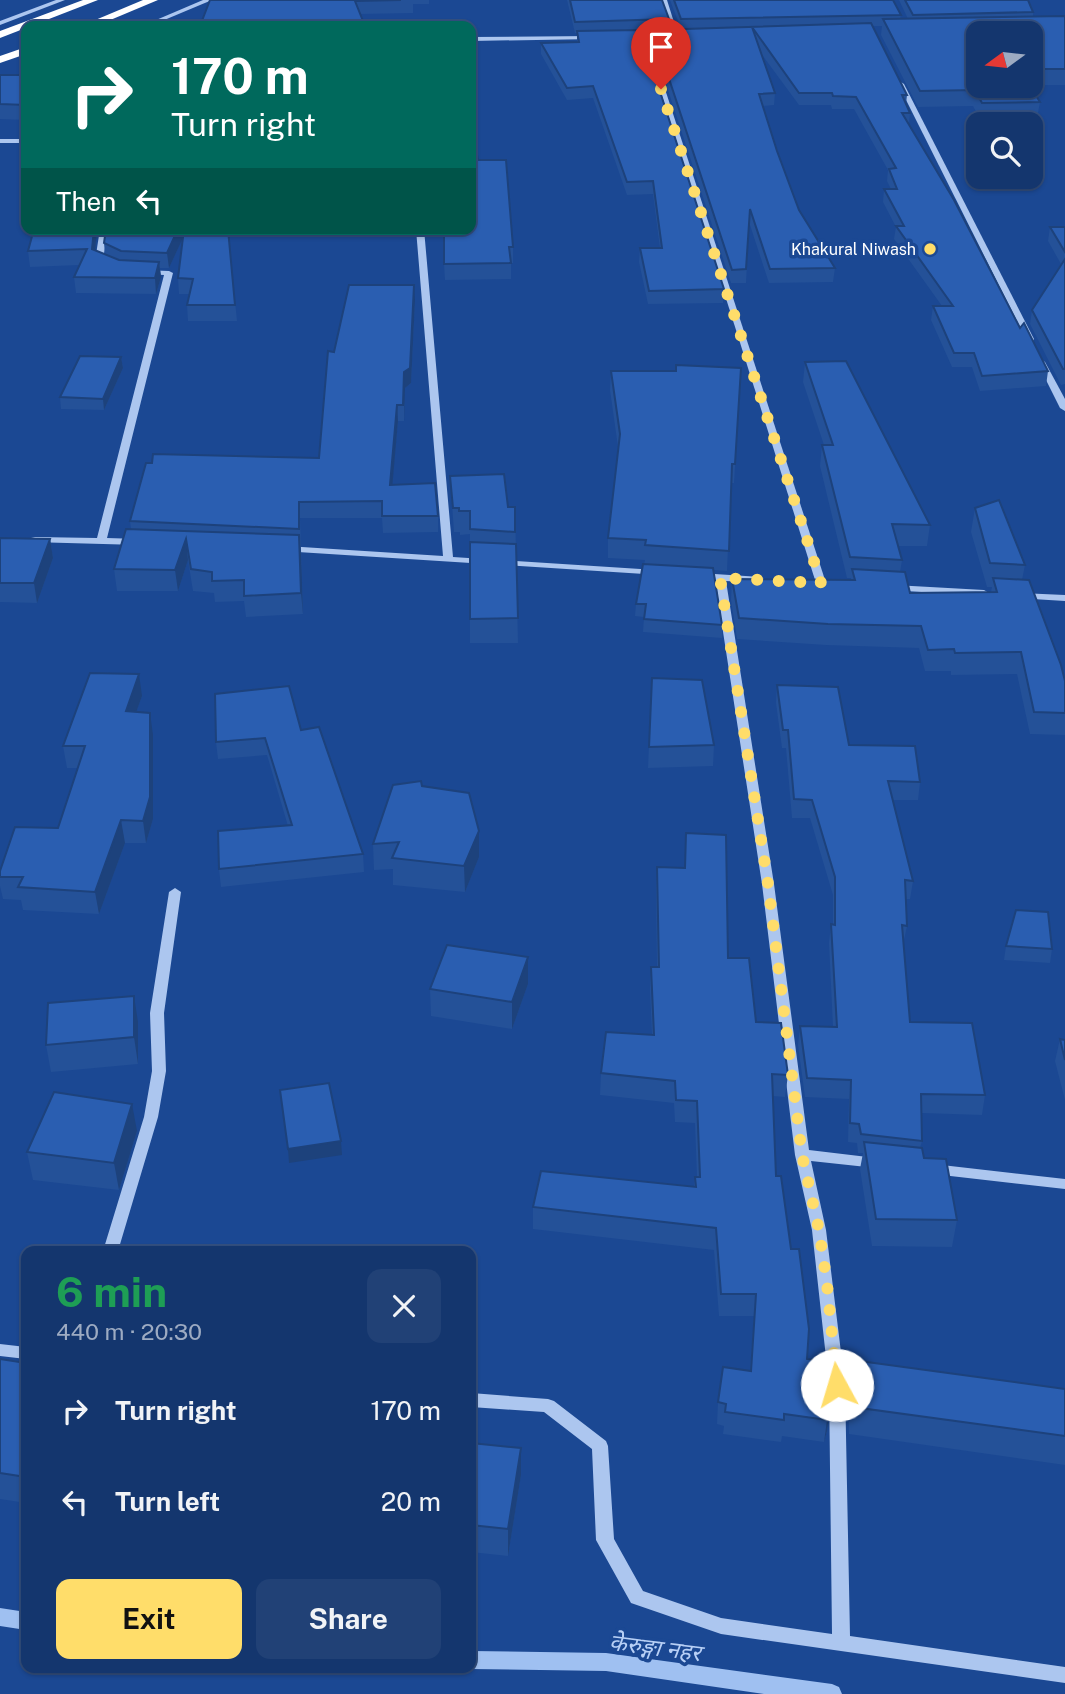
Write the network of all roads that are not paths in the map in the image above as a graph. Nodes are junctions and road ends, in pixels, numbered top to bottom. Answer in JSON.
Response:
{"nodes":[{"id":1,"x":62,"y":0,"type":"edge"},
{"id":2,"x":93,"y":0,"type":"edge"},
{"id":3,"x":153,"y":0,"type":"edge"},
{"id":4,"x":209,"y":0,"type":"edge"},
{"id":5,"x":664,"y":0,"type":"edge"},
{"id":6,"x":37,"y":21,"type":"edge"},
{"id":7,"x":100,"y":21,"type":"edge"},
{"id":8,"x":157,"y":21,"type":"edge"},
{"id":9,"x":0,"y":23,"type":"edge"},
{"id":10,"x":21,"y":27,"type":"edge"},
{"id":11,"x":676,"y":34,"type":"junction"},
{"id":12,"x":689,"y":34,"type":"edge"},
{"id":13,"x":0,"y":35,"type":"edge"},
{"id":14,"x":665,"y":35,"type":"edge"},
{"id":15,"x":655,"y":36,"type":"edge"},
{"id":16,"x":645,"y":37,"type":"junction"},
{"id":17,"x":604,"y":38,"type":"edge"},
{"id":18,"x":631,"y":38,"type":"edge"},
{"id":19,"x":476,"y":39,"type":"edge"},
{"id":20,"x":21,"y":52,"type":"edge"},
{"id":21,"x":0,"y":61,"type":"edge"},
{"id":22,"x":898,"y":79,"type":"edge"},
{"id":23,"x":0,"y":141,"type":"edge"},
{"id":24,"x":21,"y":141,"type":"edge"},
{"id":25,"x":103,"y":235,"type":"edge"},
{"id":26,"x":421,"y":235,"type":"edge"},
{"id":27,"x":110,"y":266,"type":"edge"},
{"id":28,"x":133,"y":271,"type":"edge"},
{"id":29,"x":1065,"y":408,"type":"edge"},
{"id":30,"x":25,"y":540,"type":"edge"},
{"id":31,"x":101,"y":541,"type":"junction"},
{"id":32,"x":156,"y":543,"type":"edge"},
{"id":33,"x":275,"y":549,"type":"edge"},
{"id":34,"x":448,"y":559,"type":"junction"},
{"id":35,"x":666,"y":574,"type":"edge"},
{"id":36,"x":693,"y":576,"type":"edge"},
{"id":37,"x":720,"y":578,"type":"junction"},
{"id":38,"x":771,"y":580,"type":"edge"},
{"id":39,"x":808,"y":583,"type":"edge"},
{"id":40,"x":821,"y":583,"type":"junction"},
{"id":41,"x":835,"y":584,"type":"edge"},
{"id":42,"x":875,"y":587,"type":"edge"},
{"id":43,"x":997,"y":594,"type":"edge"},
{"id":44,"x":1011,"y":595,"type":"edge"},
{"id":45,"x":1065,"y":598,"type":"edge"},
{"id":46,"x":175,"y":892,"type":"dead end"},
{"id":47,"x":802,"y":1155,"type":"junction"},
{"id":48,"x":885,"y":1164,"type":"edge"},
{"id":49,"x":913,"y":1167,"type":"edge"},
{"id":50,"x":1065,"y":1184,"type":"edge"},
{"id":51,"x":111,"y":1246,"type":"edge"},
{"id":52,"x":0,"y":1350,"type":"edge"},
{"id":53,"x":21,"y":1352,"type":"edge"},
{"id":54,"x":476,"y":1400,"type":"edge"},
{"id":55,"x":841,"y":1643,"type":"junction"},
{"id":56,"x":1065,"y":1675,"type":"edge"}],
"edges":[{"from":1,"to":9,"type":"street"},
{"from":2,"to":6,"type":"highway"},
{"from":3,"to":7,"type":"highway"},
{"from":4,"to":8,"type":"street"},
{"from":5,"to":11,"type":"street"},
{"from":10,"to":13,"type":"highway"},
{"from":11,"to":12,"type":"street"},
{"from":11,"to":14,"type":"street"},
{"from":15,"to":16,"type":"street"},
{"from":16,"to":18,"type":"street"},
{"from":16,"to":40,"type":"street"},
{"from":17,"to":19,"type":"street"},
{"from":20,"to":21,"type":"highway"},
{"from":22,"to":29,"type":"street"},
{"from":23,"to":24,"type":"street"},
{"from":25,"to":27,"type":"street"},
{"from":26,"to":34,"type":"street"},
{"from":28,"to":31,"type":"street"},
{"from":30,"to":31,"type":"street"},
{"from":31,"to":32,"type":"street"},
{"from":33,"to":34,"type":"street"},
{"from":34,"to":35,"type":"street"},
{"from":36,"to":37,"type":"street"},
{"from":37,"to":38,"type":"street"},
{"from":37,"to":47,"type":"street"},
{"from":39,"to":40,"type":"street"},
{"from":40,"to":41,"type":"street"},
{"from":42,"to":43,"type":"street"},
{"from":44,"to":45,"type":"street"},
{"from":46,"to":51,"type":"street"},
{"from":47,"to":48,"type":"street"},
{"from":47,"to":55,"type":"street"},
{"from":49,"to":50,"type":"street"},
{"from":52,"to":53,"type":"street"},
{"from":54,"to":55,"type":"street"},
{"from":55,"to":56,"type":"street"}]}
